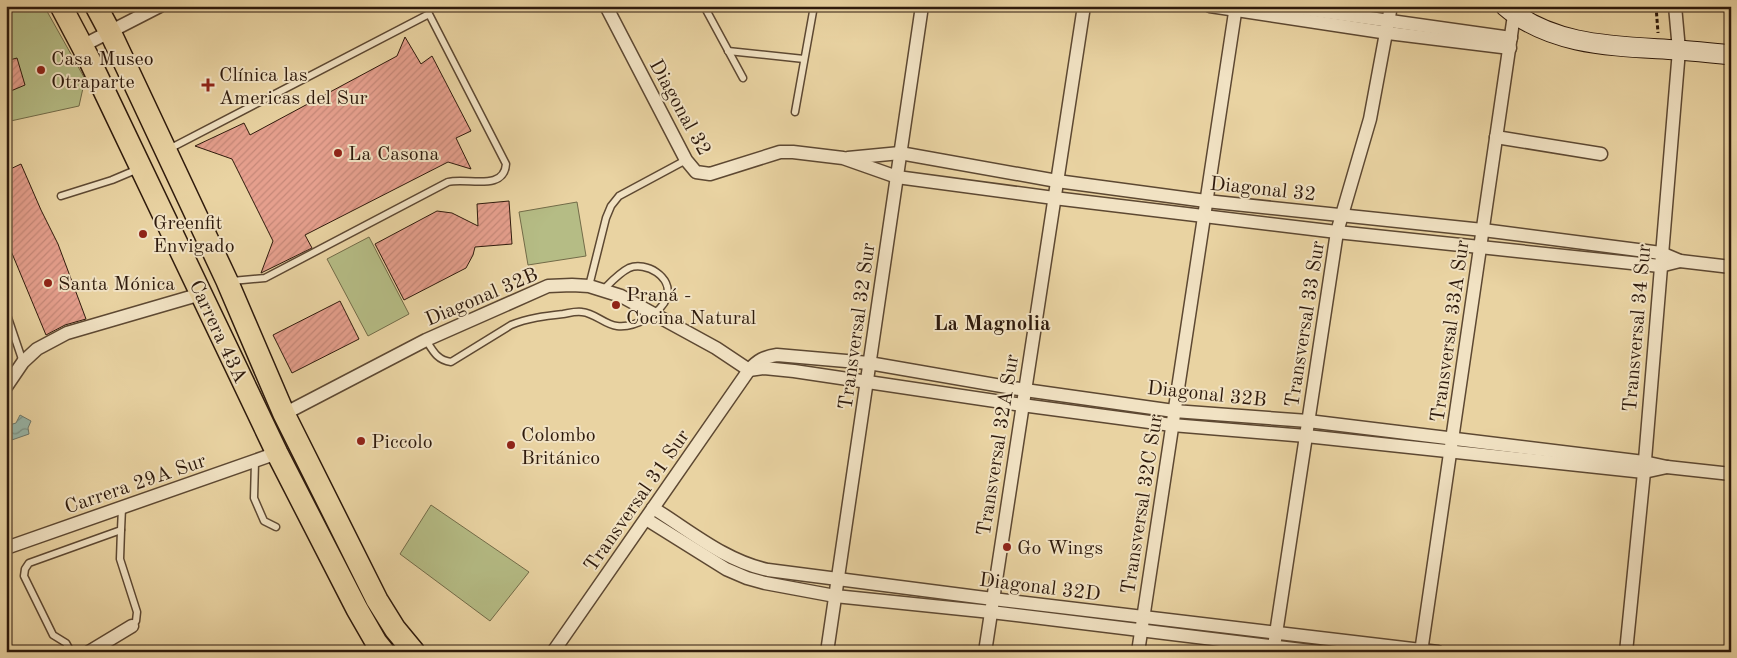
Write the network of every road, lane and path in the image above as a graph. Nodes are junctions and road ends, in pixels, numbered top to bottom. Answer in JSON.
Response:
{"nodes":[{"id":1,"x":61,"y":6,"type":"edge"},
{"id":2,"x":96,"y":6,"type":"edge"},
{"id":3,"x":160,"y":6,"type":"edge"},
{"id":4,"x":606,"y":6,"type":"edge"},
{"id":5,"x":704,"y":6,"type":"edge"},
{"id":6,"x":814,"y":6,"type":"edge"},
{"id":7,"x":922,"y":6,"type":"edge"},
{"id":8,"x":1084,"y":6,"type":"edge"},
{"id":9,"x":1210,"y":6,"type":"edge"},
{"id":10,"x":1284,"y":6,"type":"edge"},
{"id":11,"x":1392,"y":6,"type":"edge"},
{"id":12,"x":1656,"y":6,"type":"edge"},
{"id":13,"x":1675,"y":6,"type":"edge"},
{"id":14,"x":1236,"y":8,"type":"edge"},
{"id":15,"x":1510,"y":10,"type":"edge"},
{"id":16,"x":1388,"y":28,"type":"junction"},
{"id":17,"x":110,"y":32,"type":"junction"},
{"id":18,"x":1658,"y":37,"type":"dead end"},
{"id":19,"x":1510,"y":43,"type":"junction"},
{"id":20,"x":82,"y":46,"type":"junction"},
{"id":21,"x":1679,"y":50,"type":"junction"},
{"id":22,"x":728,"y":51,"type":"junction"},
{"id":23,"x":1731,"y":55,"type":"edge"},
{"id":24,"x":804,"y":59,"type":"junction"},
{"id":25,"x":743,"y":78,"type":"dead end"},
{"id":26,"x":795,"y":112,"type":"dead end"},
{"id":27,"x":1496,"y":137,"type":"junction"},
{"id":28,"x":166,"y":151,"type":"junction"},
{"id":29,"x":900,"y":153,"type":"junction"},
{"id":30,"x":1601,"y":154,"type":"dead end"},
{"id":31,"x":843,"y":158,"type":"junction"},
{"id":32,"x":686,"y":160,"type":"junction"},
{"id":33,"x":141,"y":168,"type":"junction"},
{"id":34,"x":897,"y":176,"type":"junction"},
{"id":35,"x":1057,"y":181,"type":"junction"},
{"id":36,"x":61,"y":196,"type":"dead end"},
{"id":37,"x":1054,"y":198,"type":"junction"},
{"id":38,"x":1206,"y":201,"type":"junction"},
{"id":39,"x":1341,"y":215,"type":"junction"},
{"id":40,"x":1203,"y":217,"type":"junction"},
{"id":41,"x":1483,"y":230,"type":"junction"},
{"id":42,"x":1337,"y":232,"type":"junction"},
{"id":43,"x":1480,"y":247,"type":"junction"},
{"id":44,"x":1661,"y":253,"type":"junction"},
{"id":45,"x":1680,"y":262,"type":"junction"},
{"id":46,"x":1660,"y":266,"type":"junction"},
{"id":47,"x":1731,"y":267,"type":"edge"},
{"id":48,"x":227,"y":281,"type":"junction"},
{"id":49,"x":589,"y":286,"type":"junction"},
{"id":50,"x":603,"y":290,"type":"junction"},
{"id":51,"x":201,"y":294,"type":"junction"},
{"id":52,"x":6,"y":312,"type":"edge"},
{"id":53,"x":655,"y":314,"type":"junction"},
{"id":54,"x":426,"y":340,"type":"junction"},
{"id":55,"x":23,"y":362,"type":"junction"},
{"id":56,"x":869,"y":363,"type":"junction"},
{"id":57,"x":749,"y":370,"type":"junction"},
{"id":58,"x":866,"y":383,"type":"junction"},
{"id":59,"x":6,"y":387,"type":"edge"},
{"id":60,"x":1024,"y":390,"type":"junction"},
{"id":61,"x":1022,"y":405,"type":"junction"},
{"id":62,"x":1174,"y":410,"type":"junction"},
{"id":63,"x":284,"y":414,"type":"junction"},
{"id":64,"x":1308,"y":422,"type":"junction"},
{"id":65,"x":1172,"y":425,"type":"junction"},
{"id":66,"x":1306,"y":436,"type":"junction"},
{"id":67,"x":1452,"y":438,"type":"junction"},
{"id":68,"x":1450,"y":452,"type":"junction"},
{"id":69,"x":277,"y":454,"type":"junction"},
{"id":70,"x":255,"y":462,"type":"junction"},
{"id":71,"x":1644,"y":467,"type":"junction"},
{"id":72,"x":1731,"y":474,"type":"edge"},
{"id":73,"x":122,"y":508,"type":"junction"},
{"id":74,"x":650,"y":514,"type":"junction"},
{"id":75,"x":276,"y":527,"type":"dead end"},
{"id":76,"x":121,"y":530,"type":"junction"},
{"id":77,"x":6,"y":548,"type":"edge"},
{"id":78,"x":838,"y":580,"type":"junction"},
{"id":79,"x":835,"y":596,"type":"junction"},
{"id":80,"x":992,"y":606,"type":"junction"},
{"id":81,"x":1143,"y":617,"type":"junction"},
{"id":82,"x":132,"y":626,"type":"joint"},
{"id":83,"x":1141,"y":630,"type":"junction"},
{"id":84,"x":1276,"y":632,"type":"junction"},
{"id":85,"x":1273,"y":649,"type":"edge"},
{"id":86,"x":1421,"y":651,"type":"edge"},
{"id":87,"x":71,"y":652,"type":"edge"},
{"id":88,"x":89,"y":652,"type":"edge"},
{"id":89,"x":384,"y":652,"type":"edge"},
{"id":90,"x":414,"y":652,"type":"edge"},
{"id":91,"x":553,"y":652,"type":"edge"},
{"id":92,"x":827,"y":652,"type":"edge"},
{"id":93,"x":985,"y":652,"type":"edge"},
{"id":94,"x":1138,"y":652,"type":"edge"},
{"id":95,"x":1319,"y":652,"type":"edge"},
{"id":96,"x":1438,"y":652,"type":"edge"},
{"id":97,"x":1626,"y":652,"type":"edge"}],
"edges":[{"from":1,"to":20,"type":"main road","name":"Carrera 43A"},
{"from":2,"to":17,"type":"main road","name":"Carrera 43A"},
{"from":3,"to":17,"type":"street"},
{"from":4,"to":32,"type":"street","name":"Diagonal 32"},
{"from":5,"to":22,"type":"lane"},
{"from":6,"to":24,"type":"lane"},
{"from":7,"to":29,"type":"street","name":"Transversal 32 Sur"},
{"from":8,"to":35,"type":"street","name":"Transversal 32A Sur"},
{"from":9,"to":14,"type":"street"},
{"from":10,"to":16,"type":"street"},
{"from":11,"to":16,"type":"street","name":"Transversal 33 Sur"},
{"from":12,"to":18,"type":"path"},
{"from":13,"to":21,"type":"street","name":"Transversal 34 Sur"},
{"from":14,"to":16,"type":"street"},
{"from":14,"to":38,"type":"street","name":"Transversal 32C Sur"},
{"from":15,"to":19,"type":"street","name":"Transversal 33A Sur"},
{"from":15,"to":21,"type":"main road"},
{"from":16,"to":19,"type":"street"},
{"from":16,"to":39,"type":"street","name":"Transversal 33 Sur"},
{"from":17,"to":20,"type":"street"},
{"from":17,"to":28,"type":"main road","name":"Carrera 43A"},
{"from":19,"to":27,"type":"street","name":"Transversal 33A Sur"},
{"from":20,"to":33,"type":"main road","name":"Carrera 43A"},
{"from":21,"to":23,"type":"main road"},
{"from":21,"to":44,"type":"street","name":"Transversal 34 Sur"},
{"from":22,"to":24,"type":"lane"},
{"from":22,"to":25,"type":"lane"},
{"from":24,"to":26,"type":"lane"},
{"from":27,"to":30,"type":"street"},
{"from":27,"to":41,"type":"street","name":"Transversal 33A Sur"},
{"from":28,"to":48,"type":"main road","name":"Carrera 43A"},
{"from":28,"to":48,"type":"lane"},
{"from":29,"to":31,"type":"street","name":"Diagonal 32"},
{"from":29,"to":34,"type":"street","name":"Transversal 32 Sur"},
{"from":29,"to":35,"type":"street","name":"Diagonal 32"},
{"from":31,"to":32,"type":"street","name":"Diagonal 32"},
{"from":31,"to":34,"type":"street","name":"Diagonal 32"},
{"from":32,"to":49,"type":"lane"},
{"from":33,"to":36,"type":"lane"},
{"from":33,"to":51,"type":"main road","name":"Carrera 43A"},
{"from":34,"to":37,"type":"street","name":"Diagonal 32"},
{"from":34,"to":56,"type":"street","name":"Transversal 32 Sur"},
{"from":35,"to":37,"type":"street","name":"Transversal 32A Sur"},
{"from":35,"to":38,"type":"street","name":"Diagonal 32"},
{"from":37,"to":40,"type":"street","name":"Diagonal 32"},
{"from":37,"to":60,"type":"street","name":"Transversal 32A Sur"},
{"from":38,"to":39,"type":"street","name":"Diagonal 32"},
{"from":38,"to":40,"type":"street","name":"Transversal 32C Sur"},
{"from":39,"to":41,"type":"street","name":"Diagonal 32"},
{"from":39,"to":42,"type":"street","name":"Transversal 33 Sur"},
{"from":40,"to":42,"type":"street","name":"Diagonal 32"},
{"from":40,"to":62,"type":"street","name":"Transversal 32C Sur"},
{"from":41,"to":43,"type":"street","name":"Transversal 33A Sur"},
{"from":41,"to":44,"type":"street","name":"Diagonal 32"},
{"from":42,"to":43,"type":"street","name":"Diagonal 32"},
{"from":42,"to":64,"type":"street","name":"Transversal 33 Sur"},
{"from":43,"to":46,"type":"street","name":"Diagonal 32"},
{"from":43,"to":67,"type":"street","name":"Transversal 33A Sur"},
{"from":44,"to":45,"type":"street","name":"Diagonal 32"},
{"from":44,"to":46,"type":"street","name":"Transversal 34 Sur"},
{"from":45,"to":46,"type":"street","name":"Diagonal 32"},
{"from":45,"to":47,"type":"street","name":"Diagonal 32"},
{"from":46,"to":71,"type":"street","name":"Transversal 34 Sur"},
{"from":48,"to":63,"type":"main road","name":"Carrera 43A"},
{"from":49,"to":50,"type":"street","name":"Diagonal 32B"},
{"from":49,"to":54,"type":"street","name":"Diagonal 32B"},
{"from":50,"to":53,"type":"street","name":"Diagonal 32B"},
{"from":50,"to":53,"type":"lane"},
{"from":51,"to":55,"type":"street"},
{"from":51,"to":69,"type":"main road","name":"Carrera 43A"},
{"from":52,"to":55,"type":"lane"},
{"from":53,"to":54,"type":"lane"},
{"from":53,"to":57,"type":"street","name":"Diagonal 32B"},
{"from":54,"to":63,"type":"street","name":"Diagonal 32B"},
{"from":55,"to":59,"type":"street"},
{"from":56,"to":57,"type":"street","name":"Diagonal 32B"},
{"from":56,"to":58,"type":"street","name":"Transversal 32 Sur"},
{"from":56,"to":60,"type":"street","name":"Diagonal 32B"},
{"from":57,"to":58,"type":"street","name":"Diagonal 32B"},
{"from":57,"to":74,"type":"street","name":"Transversal 31 Sur"},
{"from":58,"to":61,"type":"street","name":"Diagonal 32B"},
{"from":58,"to":78,"type":"street","name":"Transversal 32 Sur"},
{"from":60,"to":61,"type":"street","name":"Transversal 32A Sur"},
{"from":60,"to":62,"type":"street","name":"Diagonal 32B"},
{"from":61,"to":65,"type":"street","name":"Diagonal 32B"},
{"from":61,"to":80,"type":"street","name":"Transversal 32A Sur"},
{"from":62,"to":64,"type":"street","name":"Diagonal 32B"},
{"from":62,"to":65,"type":"street","name":"Transversal 32C Sur"},
{"from":63,"to":90,"type":"main road","name":"Carrera 43A"},
{"from":64,"to":66,"type":"street","name":"Transversal 33 Sur"},
{"from":64,"to":67,"type":"street","name":"Diagonal 32B"},
{"from":65,"to":66,"type":"street","name":"Diagonal 32B"},
{"from":65,"to":81,"type":"street","name":"Transversal 32C Sur"},
{"from":66,"to":68,"type":"street","name":"Diagonal 32B"},
{"from":66,"to":84,"type":"street","name":"Transversal 33 Sur"},
{"from":67,"to":68,"type":"street","name":"Transversal 33A Sur"},
{"from":67,"to":71,"type":"street","name":"Diagonal 32B"},
{"from":68,"to":71,"type":"street","name":"Diagonal 32B"},
{"from":68,"to":86,"type":"street","name":"Transversal 33A Sur"},
{"from":69,"to":70,"type":"street","name":"Carrera 29A Sur"},
{"from":69,"to":89,"type":"main road","name":"Carrera 43A"},
{"from":70,"to":73,"type":"street","name":"Carrera 29A Sur"},
{"from":70,"to":75,"type":"lane"},
{"from":71,"to":72,"type":"street","name":"Diagonal 32B"},
{"from":71,"to":97,"type":"street","name":"Transversal 34 Sur"},
{"from":73,"to":76,"type":"lane"},
{"from":73,"to":77,"type":"street","name":"Carrera 29A Sur"},
{"from":74,"to":78,"type":"street","name":"Diagonal 32D"},
{"from":74,"to":79,"type":"street","name":"Diagonal 32D"},
{"from":74,"to":91,"type":"street","name":"Transversal 31 Sur"},
{"from":76,"to":82,"type":"lane"},
{"from":76,"to":87,"type":"lane"},
{"from":78,"to":79,"type":"street","name":"Transversal 32 Sur"},
{"from":78,"to":80,"type":"street","name":"Diagonal 32D"},
{"from":79,"to":80,"type":"street","name":"Diagonal 32D"},
{"from":79,"to":92,"type":"street","name":"Transversal 32 Sur"},
{"from":80,"to":81,"type":"street","name":"Diagonal 32D"},
{"from":80,"to":83,"type":"street","name":"Diagonal 32D"},
{"from":80,"to":93,"type":"street","name":"Transversal 32A Sur"},
{"from":81,"to":83,"type":"street","name":"Transversal 32C Sur"},
{"from":81,"to":84,"type":"street","name":"Diagonal 32D"},
{"from":82,"to":88,"type":"street"},
{"from":83,"to":85,"type":"street","name":"Diagonal 32D"},
{"from":83,"to":94,"type":"street","name":"Transversal 32C Sur"},
{"from":84,"to":85,"type":"street","name":"Transversal 33 Sur"},
{"from":84,"to":86,"type":"street","name":"Diagonal 32D"},
{"from":85,"to":95,"type":"street","name":"Diagonal 32D"},
{"from":86,"to":96,"type":"street","name":"Diagonal 32D"}]}
